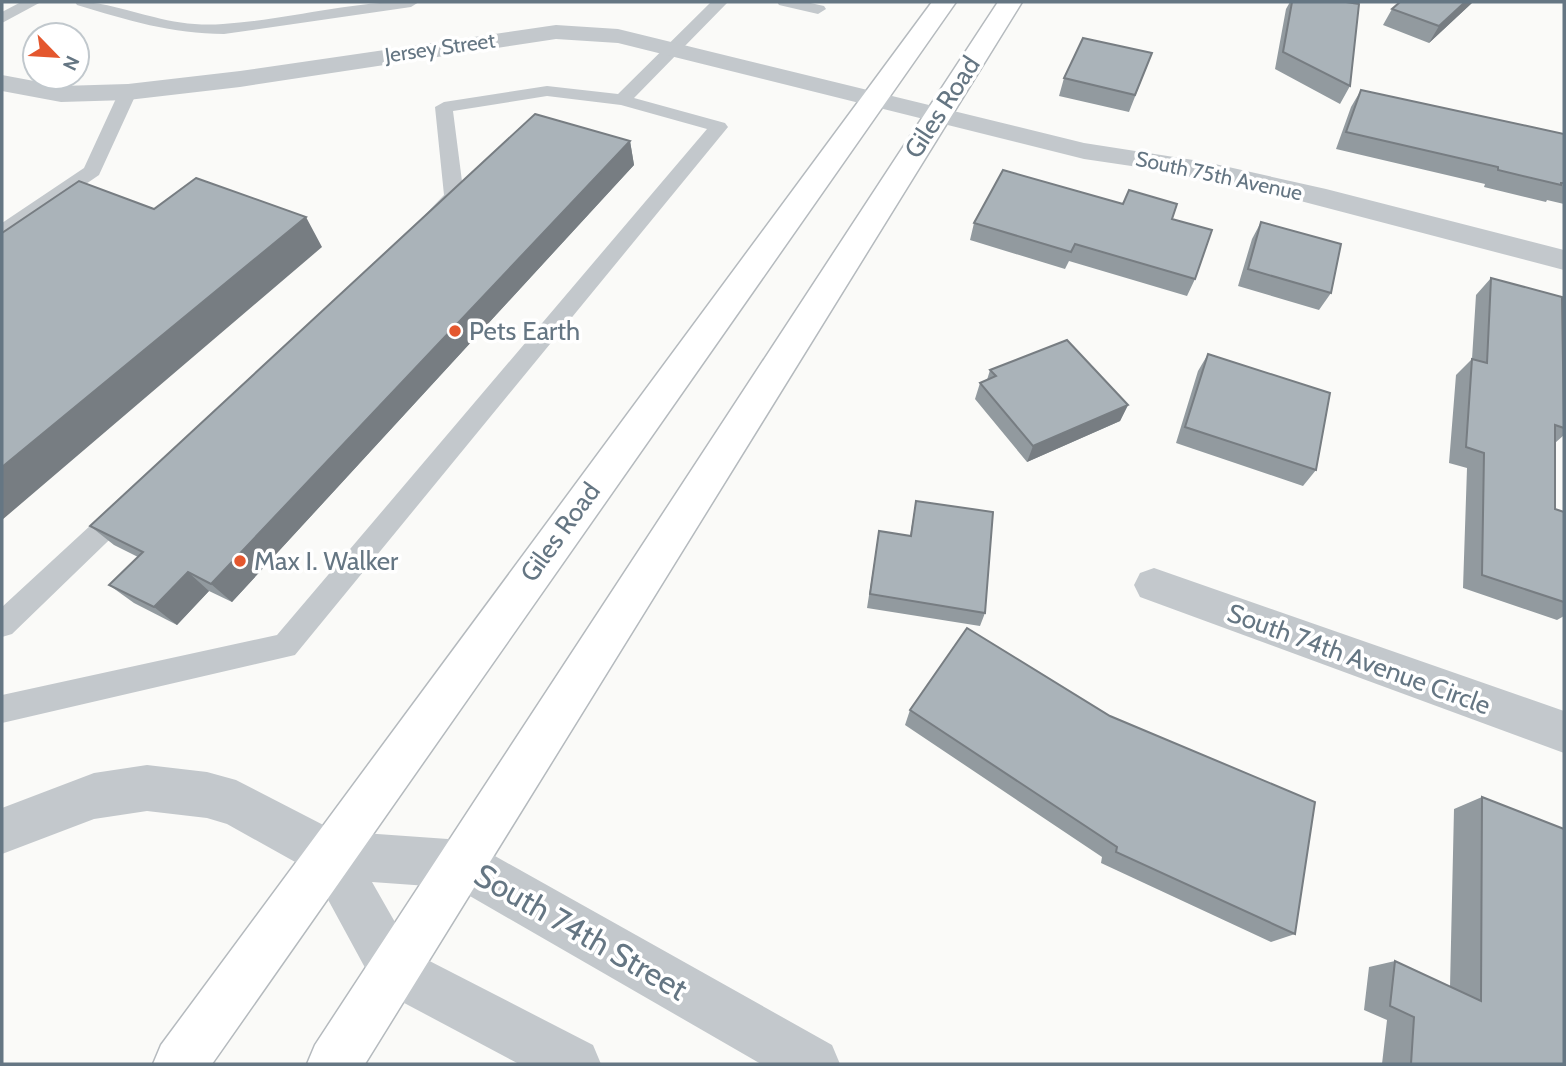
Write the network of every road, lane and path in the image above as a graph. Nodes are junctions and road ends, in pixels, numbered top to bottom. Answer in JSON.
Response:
{"nodes":[{"id":1,"x":33,"y":2,"type":"edge"},
{"id":2,"x":83,"y":2,"type":"edge"},
{"id":3,"x":411,"y":2,"type":"edge"},
{"id":4,"x":720,"y":2,"type":"edge"},
{"id":5,"x":785,"y":2,"type":"edge"},
{"id":6,"x":944,"y":2,"type":"edge"},
{"id":7,"x":1010,"y":2,"type":"edge"},
{"id":8,"x":374,"y":5,"type":"edge"},
{"id":9,"x":818,"y":9,"type":"dead end"},
{"id":10,"x":2,"y":18,"type":"edge"},
{"id":11,"x":676,"y":48,"type":"junction"},
{"id":12,"x":2,"y":83,"type":"edge"},
{"id":13,"x":128,"y":92,"type":"junction"},
{"id":14,"x":873,"y":98,"type":"junction"},
{"id":15,"x":622,"y":100,"type":"junction"},
{"id":16,"x":937,"y":114,"type":"junction"},
{"id":17,"x":2,"y":232,"type":"edge"},
{"id":18,"x":414,"y":235,"type":"edge"},
{"id":19,"x":1564,"y":260,"type":"edge"},
{"id":20,"x":142,"y":492,"type":"edge"},
{"id":21,"x":1154,"y":585,"type":"dead end"},
{"id":22,"x":2,"y":625,"type":"edge"},
{"id":23,"x":2,"y":709,"type":"edge"},
{"id":24,"x":1564,"y":732,"type":"edge"},
{"id":25,"x":2,"y":831,"type":"edge"},
{"id":26,"x":330,"y":855,"type":"junction"},
{"id":27,"x":462,"y":864,"type":"junction"},
{"id":28,"x":394,"y":970,"type":"junction"},
{"id":29,"x":180,"y":1064,"type":"edge"},
{"id":30,"x":334,"y":1064,"type":"edge"},
{"id":31,"x":574,"y":1064,"type":"edge"},
{"id":32,"x":813,"y":1064,"type":"edge"}],
"edges":[{"from":1,"to":10,"type":"lane"},
{"from":2,"to":8,"type":"lane"},
{"from":3,"to":8,"type":"lane"},
{"from":4,"to":11,"type":"lane"},
{"from":5,"to":9,"type":"lane"},
{"from":6,"to":14,"type":"main road","name":"Giles Road"},
{"from":7,"to":16,"type":"main road","name":"Giles Road"},
{"from":11,"to":13,"type":"street","name":"Jersey Street"},
{"from":11,"to":14,"type":"street","name":"Jersey Street"},
{"from":11,"to":15,"type":"lane"},
{"from":12,"to":13,"type":"street","name":"Jersey Street"},
{"from":13,"to":17,"type":"lane"},
{"from":14,"to":16,"type":"street","name":"South 75th Avenue"},
{"from":14,"to":26,"type":"main road","name":"Giles Road"},
{"from":15,"to":18,"type":"lane"},
{"from":15,"to":23,"type":"lane"},
{"from":16,"to":19,"type":"street","name":"South 75th Avenue"},
{"from":16,"to":27,"type":"main road","name":"Giles Road"},
{"from":20,"to":22,"type":"lane"},
{"from":21,"to":24,"type":"street","name":"South 74th Avenue Circle"},
{"from":25,"to":26,"type":"street"},
{"from":26,"to":27,"type":"street","name":"South 74th Street"},
{"from":26,"to":28,"type":"street"},
{"from":26,"to":29,"type":"main road","name":"Giles Road"},
{"from":27,"to":28,"type":"main road","name":"Giles Road"},
{"from":27,"to":32,"type":"street","name":"South 74th Street"},
{"from":28,"to":30,"type":"main road","name":"Giles Road"},
{"from":28,"to":31,"type":"street"}]}
